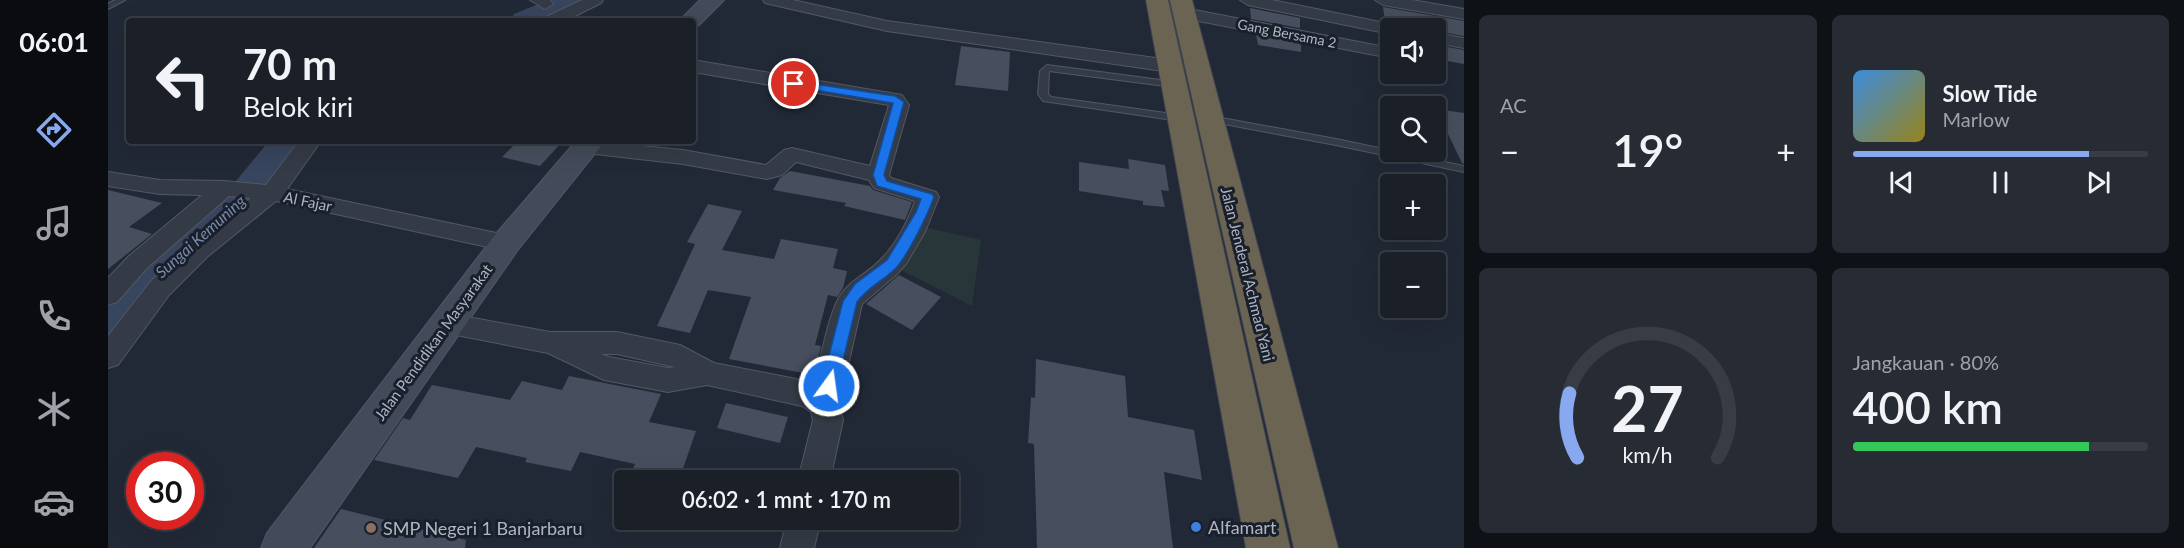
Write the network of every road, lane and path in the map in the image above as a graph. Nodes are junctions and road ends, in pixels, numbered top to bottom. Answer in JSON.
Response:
{"nodes":[{"id":1,"x":121,"y":0,"type":"edge"},
{"id":2,"x":595,"y":0,"type":"edge"},
{"id":3,"x":713,"y":0,"type":"edge"},
{"id":4,"x":771,"y":0,"type":"edge"},
{"id":5,"x":1248,"y":0,"type":"edge"},
{"id":6,"x":1383,"y":0,"type":"edge"},
{"id":7,"x":1174,"y":4,"type":"edge"},
{"id":8,"x":108,"y":8,"type":"edge"},
{"id":9,"x":1464,"y":14,"type":"edge"},
{"id":10,"x":558,"y":18,"type":"edge"},
{"id":11,"x":693,"y":18,"type":"edge"},
{"id":12,"x":1380,"y":27,"type":"edge"},
{"id":13,"x":1446,"y":40,"type":"edge"},
{"id":14,"x":1464,"y":43,"type":"edge"},
{"id":15,"x":1380,"y":51,"type":"edge"},
{"id":16,"x":1446,"y":53,"type":"edge"},
{"id":17,"x":1464,"y":56,"type":"edge"},
{"id":18,"x":696,"y":66,"type":"edge"},
{"id":19,"x":1171,"y":75,"type":"junction"},
{"id":20,"x":1196,"y":119,"type":"junction"},
{"id":21,"x":308,"y":144,"type":"edge"},
{"id":22,"x":588,"y":144,"type":"edge"},
{"id":23,"x":1464,"y":169,"type":"edge"},
{"id":24,"x":879,"y":175,"type":"junction"},
{"id":25,"x":108,"y":179,"type":"edge"},
{"id":26,"x":228,"y":189,"type":"junction"},
{"id":27,"x":269,"y":193,"type":"junction"},
{"id":28,"x":1203,"y":231,"type":"junction"},
{"id":29,"x":1239,"y":236,"type":"junction"},
{"id":30,"x":506,"y":243,"type":"junction"},
{"id":31,"x":108,"y":295,"type":"edge"},
{"id":32,"x":446,"y":323,"type":"junction"},
{"id":33,"x":108,"y":357,"type":"edge"},
{"id":34,"x":824,"y":405,"type":"junction"},
{"id":35,"x":1247,"y":446,"type":"junction"},
{"id":36,"x":1293,"y":455,"type":"junction"},
{"id":37,"x":816,"y":470,"type":"edge"},
{"id":38,"x":801,"y":530,"type":"edge"},
{"id":39,"x":283,"y":548,"type":"edge"},
{"id":40,"x":797,"y":548,"type":"edge"},
{"id":41,"x":1268,"y":548,"type":"edge"},
{"id":42,"x":1316,"y":548,"type":"edge"}],
"edges":[{"from":1,"to":8,"type":"lane"},
{"from":2,"to":10,"type":"street"},
{"from":3,"to":11,"type":"street"},
{"from":4,"to":19,"type":"street"},
{"from":5,"to":12,"type":"street"},
{"from":6,"to":9,"type":"street"},
{"from":7,"to":15,"type":"street","name":"Gang Bersama 2"},
{"from":7,"to":19,"type":"highway","name":"Jalan Jenderal Achmad Yani"},
{"from":7,"to":20,"type":"highway","name":"Jalan Jenderal Achmad Yani"},
{"from":13,"to":14,"type":"street"},
{"from":16,"to":17,"type":"street"},
{"from":18,"to":24,"type":"street"},
{"from":19,"to":20,"type":"highway","name":"Jalan Jenderal Achmad Yani"},
{"from":19,"to":20,"type":"lane"},
{"from":20,"to":23,"type":"lane"},
{"from":20,"to":28,"type":"highway","name":"Jalan Jenderal Achmad Yani"},
{"from":20,"to":29,"type":"highway","name":"Jalan Jenderal Achmad Yani"},
{"from":21,"to":27,"type":"street"},
{"from":22,"to":24,"type":"street"},
{"from":22,"to":30,"type":"street","name":"Jalan Pendidikan Masyarakat"},
{"from":24,"to":34,"type":"street"},
{"from":25,"to":26,"type":"street","name":"Al Fajar"},
{"from":26,"to":27,"type":"street","name":"Al Fajar"},
{"from":26,"to":31,"type":"street"},
{"from":27,"to":30,"type":"street","name":"Al Fajar"},
{"from":27,"to":33,"type":"street"},
{"from":28,"to":29,"type":"highway"},
{"from":28,"to":35,"type":"highway","name":"Jalan Jenderal Achmad Yani"},
{"from":29,"to":36,"type":"highway","name":"Jalan Jenderal Achmad Yani"},
{"from":30,"to":32,"type":"street","name":"Jalan Pendidikan Masyarakat"},
{"from":32,"to":34,"type":"street"},
{"from":32,"to":39,"type":"street","name":"Jalan Pendidikan Masyarakat"},
{"from":34,"to":37,"type":"street"},
{"from":35,"to":36,"type":"highway"},
{"from":35,"to":41,"type":"highway","name":"Jalan Jenderal Achmad Yani"},
{"from":36,"to":42,"type":"highway","name":"Jalan Jenderal Achmad Yani"},
{"from":38,"to":40,"type":"street"}]}
